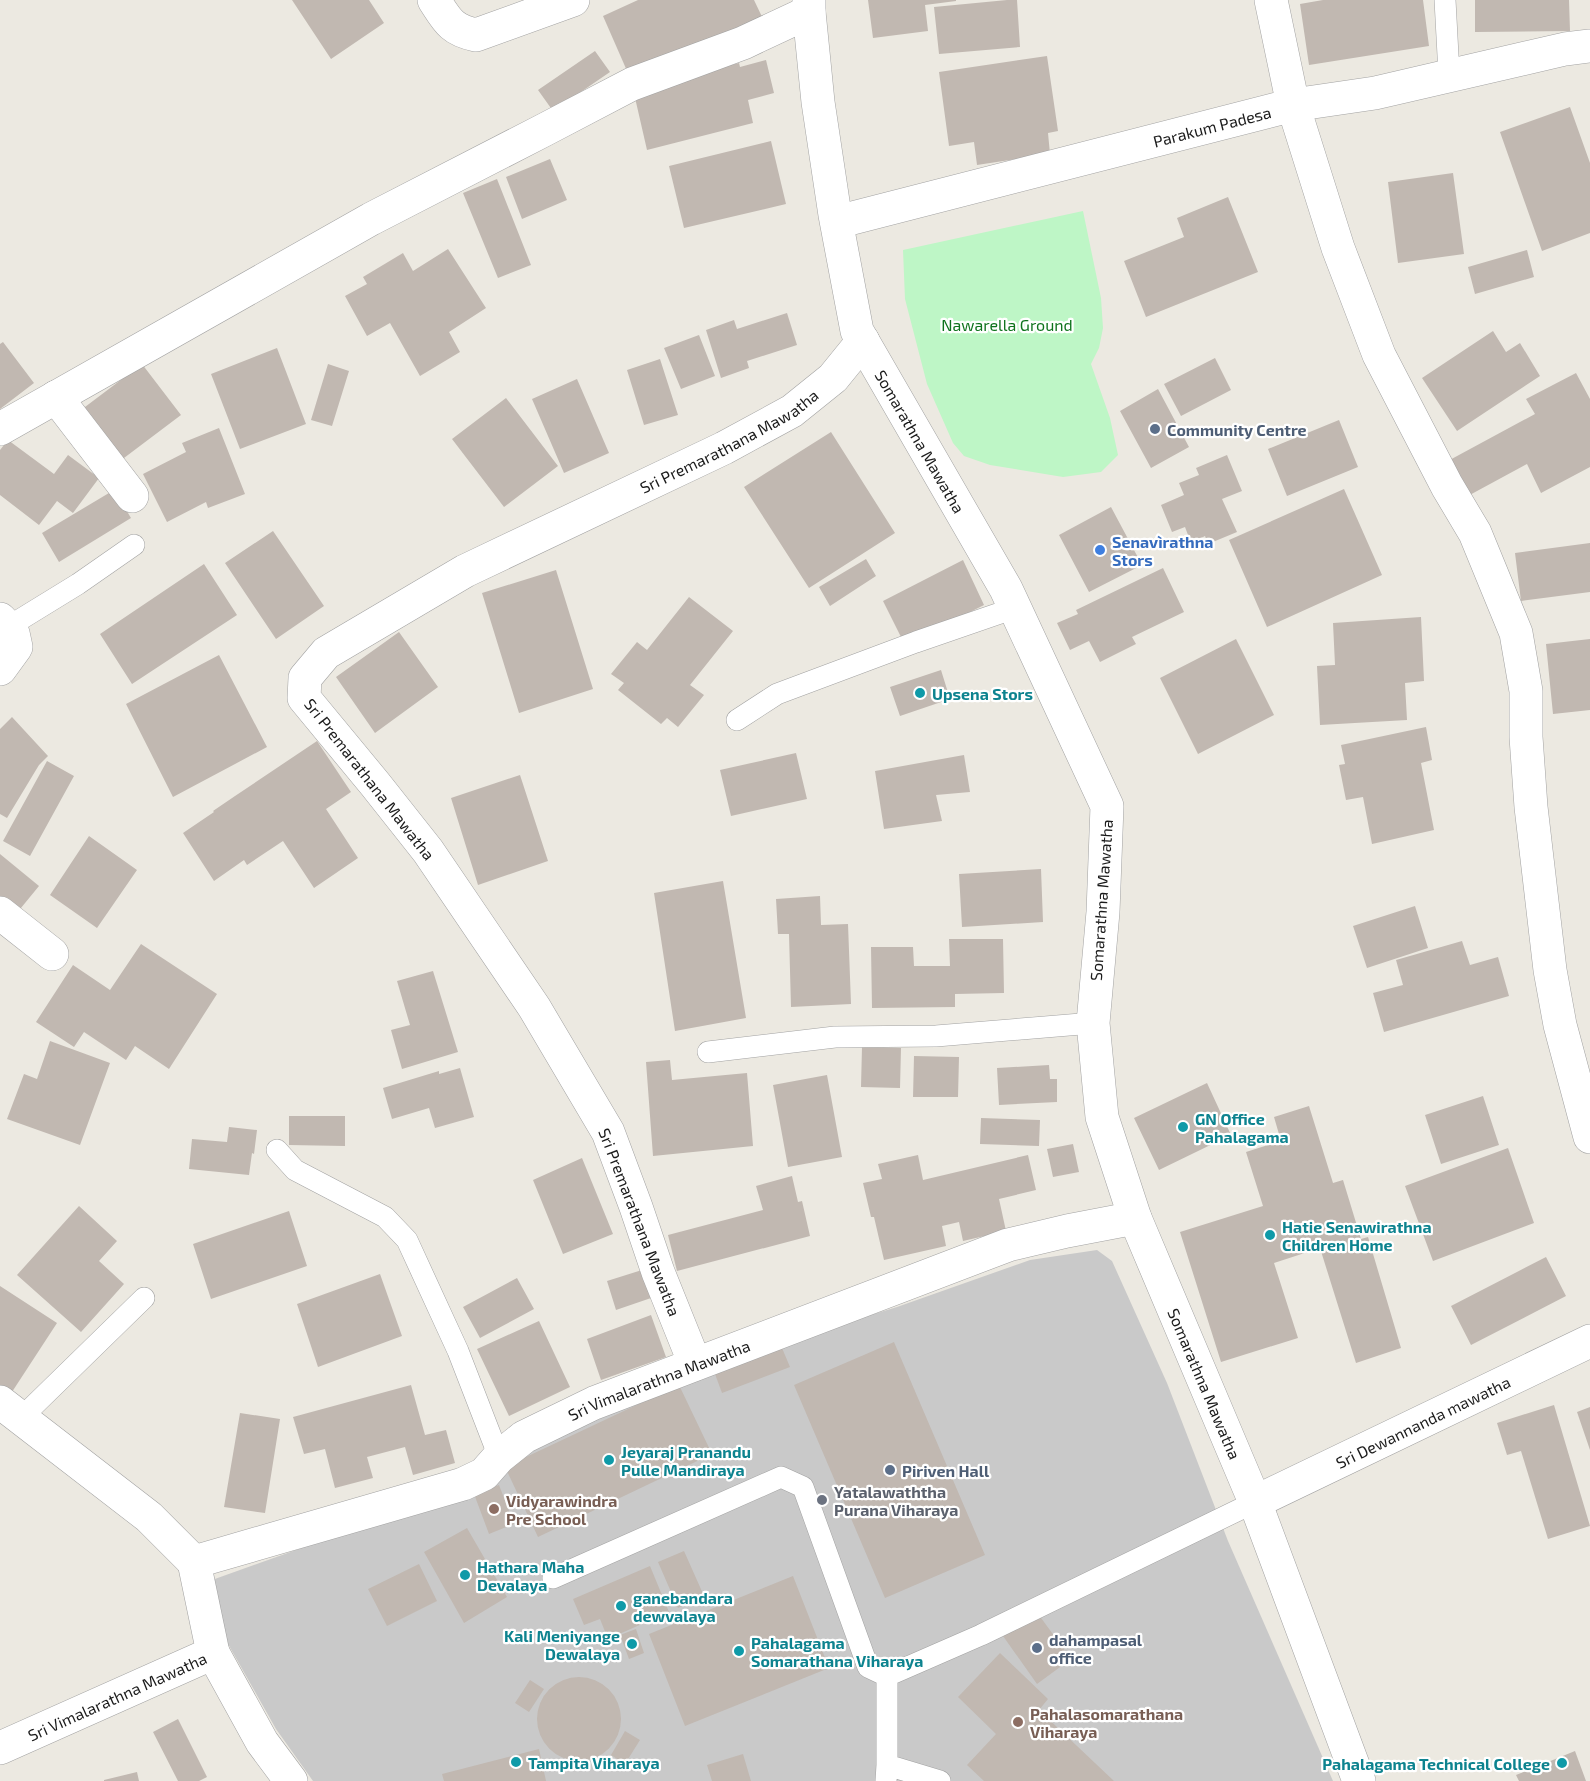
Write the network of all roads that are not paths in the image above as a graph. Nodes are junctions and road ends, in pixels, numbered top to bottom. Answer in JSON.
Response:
{"nodes":[{"id":1,"x":434,"y":0,"type":"edge"},
{"id":2,"x":573,"y":0,"type":"edge"},
{"id":3,"x":1271,"y":0,"type":"edge"},
{"id":4,"x":1445,"y":0,"type":"edge"},
{"id":5,"x":809,"y":6,"type":"edge"},
{"id":6,"x":1590,"y":46,"type":"edge"},
{"id":7,"x":1449,"y":74,"type":"junction"},
{"id":8,"x":1293,"y":105,"type":"junction"},
{"id":9,"x":837,"y":222,"type":"junction"},
{"id":10,"x":863,"y":341,"type":"junction"},
{"id":11,"x":56,"y":397,"type":"junction"},
{"id":12,"x":0,"y":429,"type":"edge"},
{"id":13,"x":132,"y":496,"type":"dead end"},
{"id":14,"x":134,"y":545,"type":"dead end"},
{"id":15,"x":1015,"y":608,"type":"junction"},
{"id":16,"x":4,"y":623,"type":"edge"},
{"id":17,"x":0,"y":669,"type":"edge"},
{"id":18,"x":737,"y":720,"type":"dead end"},
{"id":19,"x":0,"y":913,"type":"edge"},
{"id":20,"x":51,"y":954,"type":"dead end"},
{"id":21,"x":1092,"y":1023,"type":"junction"},
{"id":22,"x":708,"y":1052,"type":"dead end"},
{"id":23,"x":1590,"y":1137,"type":"edge"},
{"id":24,"x":277,"y":1149,"type":"dead end"},
{"id":25,"x":1135,"y":1218,"type":"junction"},
{"id":26,"x":144,"y":1298,"type":"dead end"},
{"id":27,"x":1590,"y":1341,"type":"edge"},
{"id":28,"x":695,"y":1364,"type":"junction"},
{"id":29,"x":11,"y":1410,"type":"edge"},
{"id":30,"x":499,"y":1457,"type":"junction"},
{"id":31,"x":1255,"y":1502,"type":"junction"},
{"id":32,"x":194,"y":1562,"type":"junction"},
{"id":33,"x":553,"y":1578,"type":"dead end"},
{"id":34,"x":213,"y":1653,"type":"junction"},
{"id":35,"x":886,"y":1676,"type":"junction"},
{"id":36,"x":0,"y":1748,"type":"edge"},
{"id":37,"x":887,"y":1773,"type":"edge"},
{"id":38,"x":291,"y":1781,"type":"edge"},
{"id":39,"x":940,"y":1781,"type":"edge"},
{"id":40,"x":1359,"y":1781,"type":"edge"}],
"edges":[{"from":1,"to":2,"type":"street"},
{"from":3,"to":8,"type":"street"},
{"from":4,"to":7,"type":"lane"},
{"from":5,"to":9,"type":"street","name":"Somarathna Mawatha"},
{"from":5,"to":11,"type":"street"},
{"from":6,"to":7,"type":"street","name":"Parakum Padesa"},
{"from":7,"to":8,"type":"street","name":"Parakum Padesa"},
{"from":8,"to":9,"type":"street","name":"Parakum Padesa"},
{"from":8,"to":23,"type":"street"},
{"from":9,"to":10,"type":"street","name":"Somarathna Mawatha"},
{"from":10,"to":15,"type":"street","name":"Somarathna Mawatha"},
{"from":10,"to":28,"type":"street","name":"Sri Premarathana Mawatha"},
{"from":11,"to":12,"type":"street"},
{"from":11,"to":13,"type":"street"},
{"from":14,"to":16,"type":"lane"},
{"from":15,"to":18,"type":"lane"},
{"from":15,"to":21,"type":"street","name":"Somarathna Mawatha"},
{"from":16,"to":17,"type":"street"},
{"from":19,"to":20,"type":"street"},
{"from":21,"to":22,"type":"lane"},
{"from":21,"to":25,"type":"street","name":"Somarathna Mawatha"},
{"from":24,"to":30,"type":"lane"},
{"from":25,"to":28,"type":"street","name":"Sri Vimalarathna Mawatha"},
{"from":25,"to":31,"type":"street","name":"Somarathna Mawatha"},
{"from":26,"to":29,"type":"lane"},
{"from":27,"to":31,"type":"street","name":"Sri Dewannanda mawatha"},
{"from":28,"to":30,"type":"street","name":"Sri Vimalarathna Mawatha"},
{"from":29,"to":32,"type":"street"},
{"from":30,"to":32,"type":"street","name":"Sri Vimalarathna Mawatha"},
{"from":31,"to":35,"type":"lane"},
{"from":31,"to":40,"type":"street","name":"Somarathna Mawatha"},
{"from":32,"to":34,"type":"street","name":"Sri Vimalarathna Mawatha"},
{"from":33,"to":35,"type":"lane"},
{"from":34,"to":36,"type":"street","name":"Sri Vimalarathna Mawatha"},
{"from":34,"to":38,"type":"street"},
{"from":35,"to":37,"type":"lane"},
{"from":37,"to":39,"type":"lane"}]}
